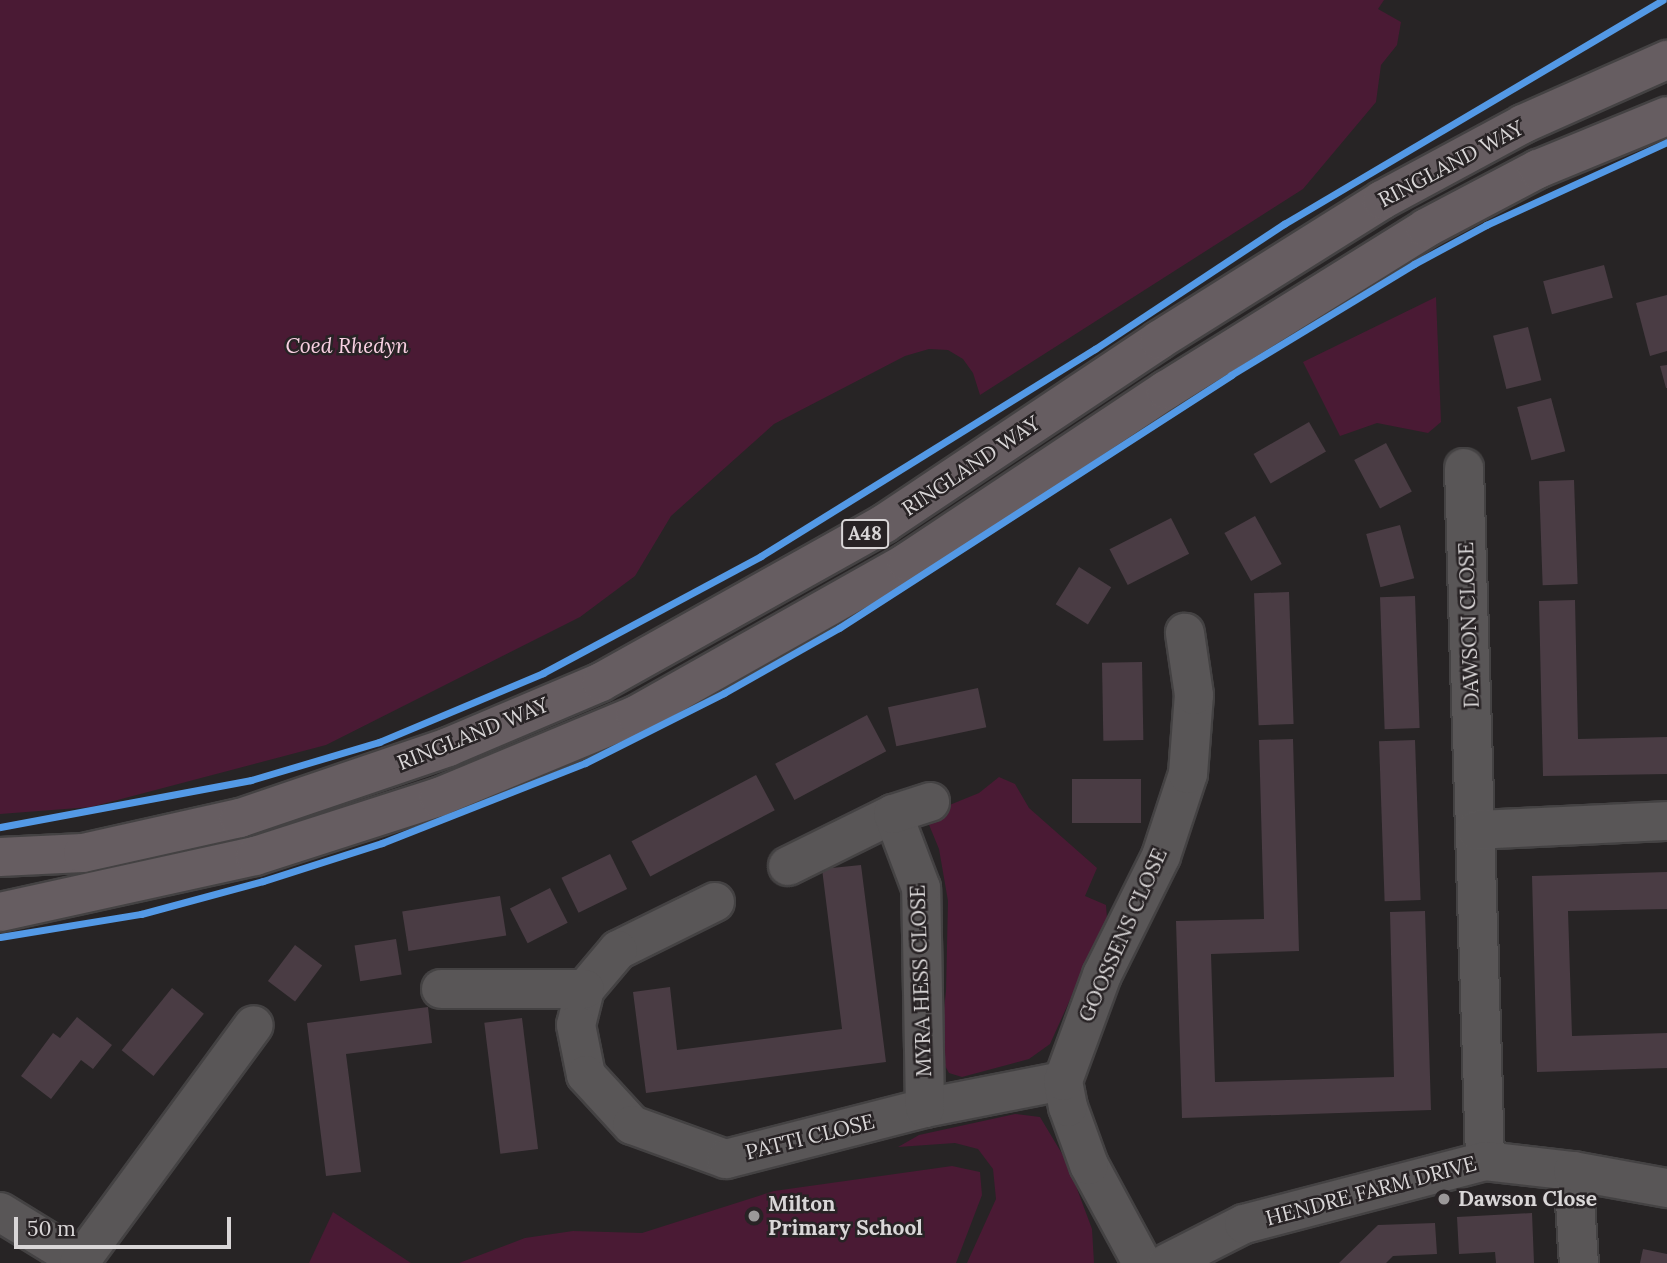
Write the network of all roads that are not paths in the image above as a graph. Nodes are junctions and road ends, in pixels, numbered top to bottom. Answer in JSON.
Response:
{"nodes":[{"id":1,"x":1667,"y":60,"type":"edge"},
{"id":2,"x":1667,"y":116,"type":"edge"},
{"id":3,"x":1464,"y":468,"type":"dead end"},
{"id":4,"x":1185,"y":633,"type":"dead end"},
{"id":5,"x":930,"y":802,"type":"dead end"},
{"id":6,"x":893,"y":814,"type":"junction"},
{"id":7,"x":1667,"y":821,"type":"edge"},
{"id":8,"x":1476,"y":830,"type":"junction"},
{"id":9,"x":0,"y":857,"type":"edge"},
{"id":10,"x":788,"y":866,"type":"dead end"},
{"id":11,"x":715,"y":902,"type":"dead end"},
{"id":12,"x":0,"y":912,"type":"edge"},
{"id":13,"x":441,"y":989,"type":"dead end"},
{"id":14,"x":585,"y":989,"type":"junction"},
{"id":15,"x":254,"y":1026,"type":"dead end"},
{"id":16,"x":1063,"y":1081,"type":"junction"},
{"id":17,"x":925,"y":1108,"type":"junction"},
{"id":18,"x":1485,"y":1161,"type":"junction"},
{"id":19,"x":1573,"y":1171,"type":"junction"},
{"id":20,"x":1667,"y":1188,"type":"edge"},
{"id":21,"x":0,"y":1212,"type":"edge"},
{"id":22,"x":80,"y":1262,"type":"edge"},
{"id":23,"x":1142,"y":1263,"type":"edge"},
{"id":24,"x":1167,"y":1263,"type":"edge"},
{"id":25,"x":1579,"y":1263,"type":"edge"}],
"edges":[{"from":1,"to":9,"type":"main road","name":"RINGLAND WAY","number":"A48"},
{"from":2,"to":12,"type":"main road","name":"RINGLAND WAY","number":"A48"},
{"from":3,"to":8,"type":"street","name":"DAWSON CLOSE"},
{"from":4,"to":16,"type":"street","name":"GOOSSENS CLOSE"},
{"from":5,"to":6,"type":"street"},
{"from":6,"to":10,"type":"street"},
{"from":6,"to":17,"type":"street","name":"MYRA HESS CLOSE"},
{"from":7,"to":8,"type":"street"},
{"from":8,"to":18,"type":"street","name":"DAWSON CLOSE"},
{"from":11,"to":14,"type":"street"},
{"from":13,"to":14,"type":"street"},
{"from":14,"to":17,"type":"street","name":"PATTI CLOSE"},
{"from":15,"to":22,"type":"street"},
{"from":16,"to":17,"type":"street","name":"PATTI CLOSE"},
{"from":16,"to":23,"type":"street"},
{"from":18,"to":19,"type":"street","name":"HENDRE FARM DRIVE"},
{"from":18,"to":24,"type":"street","name":"HENDRE FARM DRIVE"},
{"from":19,"to":20,"type":"street","name":"HENDRE FARM DRIVE"},
{"from":19,"to":25,"type":"street"},
{"from":21,"to":22,"type":"street"}]}
